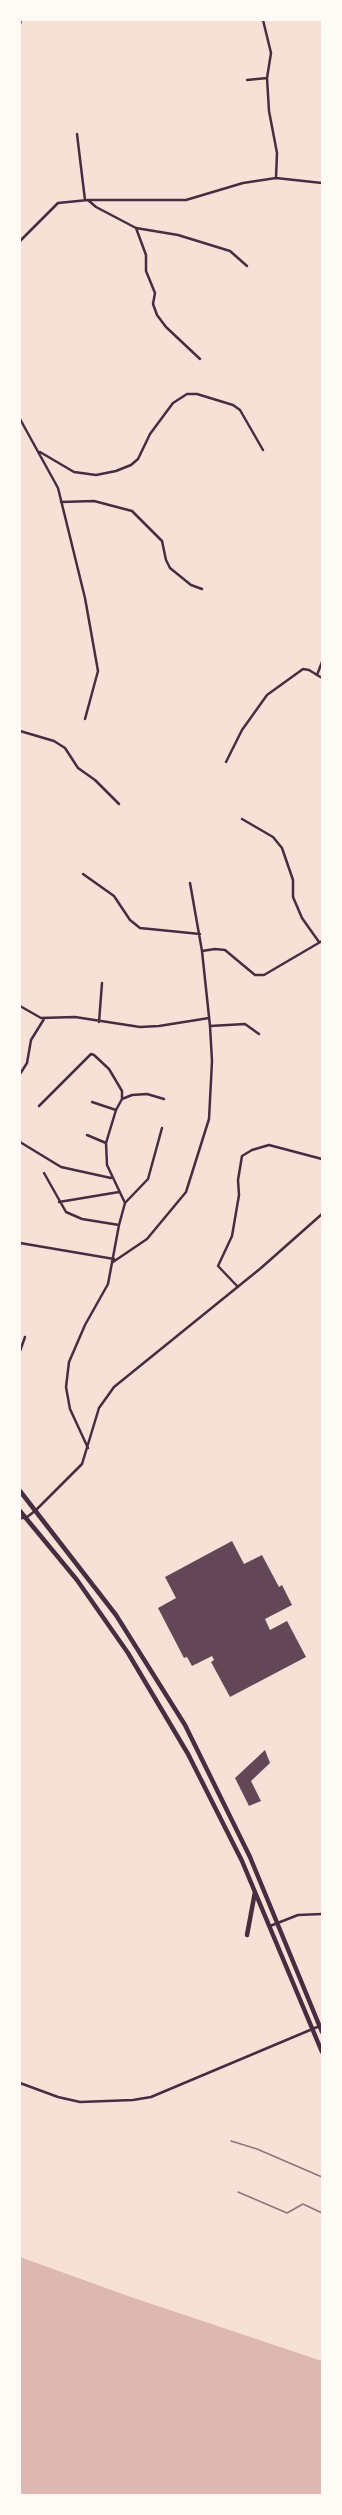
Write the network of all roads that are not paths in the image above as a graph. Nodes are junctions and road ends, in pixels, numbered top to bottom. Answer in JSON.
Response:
{"nodes":[{"id":1,"x":21,"y":20,"type":"edge"},
{"id":2,"x":263,"y":20,"type":"edge"},
{"id":3,"x":20,"y":24,"type":"edge"},
{"id":4,"x":268,"y":78,"type":"junction"},
{"id":5,"x":247,"y":80,"type":"dead end"},
{"id":6,"x":77,"y":134,"type":"dead end"},
{"id":7,"x":276,"y":178,"type":"junction"},
{"id":8,"x":322,"y":184,"type":"edge"},
{"id":9,"x":86,"y":200,"type":"junction"},
{"id":10,"x":136,"y":228,"type":"junction"},
{"id":11,"x":20,"y":241,"type":"edge"},
{"id":12,"x":247,"y":266,"type":"dead end"},
{"id":13,"x":200,"y":359,"type":"dead end"},
{"id":14,"x":20,"y":419,"type":"edge"},
{"id":15,"x":263,"y":450,"type":"dead end"},
{"id":16,"x":40,"y":452,"type":"junction"},
{"id":17,"x":61,"y":502,"type":"junction"},
{"id":18,"x":202,"y":589,"type":"dead end"},
{"id":19,"x":322,"y":662,"type":"edge"},
{"id":20,"x":317,"y":675,"type":"junction"},
{"id":21,"x":322,"y":678,"type":"edge"},
{"id":22,"x":85,"y":719,"type":"dead end"},
{"id":23,"x":20,"y":731,"type":"edge"},
{"id":24,"x":226,"y":762,"type":"dead end"},
{"id":25,"x":119,"y":804,"type":"dead end"},
{"id":26,"x":242,"y":819,"type":"dead end"},
{"id":27,"x":83,"y":874,"type":"dead end"},
{"id":28,"x":190,"y":882,"type":"dead end"},
{"id":29,"x":200,"y":934,"type":"junction"},
{"id":30,"x":320,"y":942,"type":"edge"},
{"id":31,"x":202,"y":951,"type":"junction"},
{"id":32,"x":102,"y":983,"type":"dead end"},
{"id":33,"x":20,"y":1006,"type":"edge"},
{"id":34,"x":45,"y":1018,"type":"junction"},
{"id":35,"x":209,"y":1018,"type":"junction"},
{"id":36,"x":99,"y":1022,"type":"junction"},
{"id":37,"x":210,"y":1026,"type":"junction"},
{"id":38,"x":259,"y":1034,"type":"dead end"},
{"id":39,"x":20,"y":1074,"type":"edge"},
{"id":40,"x":122,"y":1099,"type":"junction"},
{"id":41,"x":164,"y":1099,"type":"dead end"},
{"id":42,"x":92,"y":1102,"type":"dead end"},
{"id":43,"x":39,"y":1106,"type":"dead end"},
{"id":44,"x":116,"y":1110,"type":"junction"},
{"id":45,"x":162,"y":1128,"type":"dead end"},
{"id":46,"x":87,"y":1135,"type":"dead end"},
{"id":47,"x":20,"y":1142,"type":"edge"},
{"id":48,"x":106,"y":1143,"type":"junction"},
{"id":49,"x":322,"y":1159,"type":"edge"},
{"id":50,"x":44,"y":1174,"type":"dead end"},
{"id":51,"x":111,"y":1178,"type":"junction"},
{"id":52,"x":119,"y":1192,"type":"junction"},
{"id":53,"x":59,"y":1202,"type":"junction"},
{"id":54,"x":125,"y":1203,"type":"junction"},
{"id":55,"x":322,"y":1214,"type":"edge"},
{"id":56,"x":119,"y":1226,"type":"junction"},
{"id":57,"x":20,"y":1243,"type":"edge"},
{"id":58,"x":113,"y":1260,"type":"junction"},
{"id":59,"x":238,"y":1287,"type":"junction"},
{"id":60,"x":25,"y":1337,"type":"dead end"},
{"id":61,"x":20,"y":1352,"type":"edge"},
{"id":62,"x":88,"y":1449,"type":"junction"},
{"id":63,"x":20,"y":1491,"type":"edge"},
{"id":64,"x":36,"y":1510,"type":"junction"},
{"id":65,"x":20,"y":1511,"type":"edge"},
{"id":66,"x":20,"y":1518,"type":"edge"},
{"id":67,"x":26,"y":1518,"type":"junction"},
{"id":68,"x":255,"y":1892,"type":"junction"},
{"id":69,"x":322,"y":1914,"type":"edge"},
{"id":70,"x":277,"y":1923,"type":"junction"},
{"id":71,"x":270,"y":1926,"type":"junction"},
{"id":72,"x":247,"y":1935,"type":"dead end"},
{"id":73,"x":321,"y":2026,"type":"edge"},
{"id":74,"x":313,"y":2029,"type":"junction"},
{"id":75,"x":322,"y":2032,"type":"edge"},
{"id":76,"x":322,"y":2052,"type":"edge"},
{"id":77,"x":20,"y":2083,"type":"edge"}],
"edges":[{"from":1,"to":3,"type":"street"},
{"from":2,"to":4,"type":"street"},
{"from":4,"to":5,"type":"street"},
{"from":4,"to":7,"type":"street"},
{"from":6,"to":9,"type":"street"},
{"from":7,"to":8,"type":"street"},
{"from":7,"to":9,"type":"street"},
{"from":9,"to":10,"type":"street"},
{"from":9,"to":11,"type":"street"},
{"from":10,"to":12,"type":"street"},
{"from":10,"to":13,"type":"street"},
{"from":14,"to":16,"type":"street"},
{"from":15,"to":16,"type":"street"},
{"from":16,"to":17,"type":"street"},
{"from":17,"to":18,"type":"street"},
{"from":17,"to":22,"type":"street"},
{"from":19,"to":20,"type":"street"},
{"from":20,"to":21,"type":"street"},
{"from":20,"to":24,"type":"street"},
{"from":23,"to":25,"type":"street"},
{"from":26,"to":30,"type":"street"},
{"from":27,"to":29,"type":"street"},
{"from":28,"to":29,"type":"street"},
{"from":29,"to":31,"type":"street"},
{"from":30,"to":31,"type":"street"},
{"from":31,"to":35,"type":"street"},
{"from":32,"to":36,"type":"street"},
{"from":33,"to":34,"type":"street"},
{"from":34,"to":36,"type":"street"},
{"from":34,"to":39,"type":"street"},
{"from":35,"to":36,"type":"street"},
{"from":35,"to":37,"type":"street"},
{"from":37,"to":38,"type":"street"},
{"from":37,"to":58,"type":"street"},
{"from":40,"to":41,"type":"street"},
{"from":40,"to":43,"type":"street"},
{"from":40,"to":44,"type":"street"},
{"from":42,"to":44,"type":"street"},
{"from":44,"to":48,"type":"street"},
{"from":45,"to":54,"type":"street"},
{"from":46,"to":48,"type":"street"},
{"from":47,"to":51,"type":"street"},
{"from":48,"to":51,"type":"street"},
{"from":49,"to":59,"type":"street"},
{"from":50,"to":53,"type":"street"},
{"from":51,"to":52,"type":"street"},
{"from":52,"to":53,"type":"street"},
{"from":52,"to":54,"type":"street"},
{"from":53,"to":56,"type":"street"},
{"from":54,"to":56,"type":"street"},
{"from":55,"to":59,"type":"street"},
{"from":56,"to":58,"type":"street"},
{"from":57,"to":58,"type":"street"},
{"from":58,"to":62,"type":"street"},
{"from":59,"to":62,"type":"street"},
{"from":60,"to":61,"type":"street"},
{"from":62,"to":64,"type":"street"},
{"from":63,"to":64,"type":"highway"},
{"from":64,"to":67,"type":"street"},
{"from":64,"to":70,"type":"highway"},
{"from":65,"to":67,"type":"highway"},
{"from":66,"to":67,"type":"street"},
{"from":67,"to":68,"type":"highway"},
{"from":68,"to":71,"type":"highway"},
{"from":68,"to":72,"type":"highway"},
{"from":69,"to":70,"type":"street"},
{"from":70,"to":71,"type":"street"},
{"from":70,"to":73,"type":"highway"},
{"from":71,"to":74,"type":"highway"},
{"from":73,"to":74,"type":"street"},
{"from":73,"to":75,"type":"highway"},
{"from":74,"to":76,"type":"highway"},
{"from":74,"to":77,"type":"street"}]}
